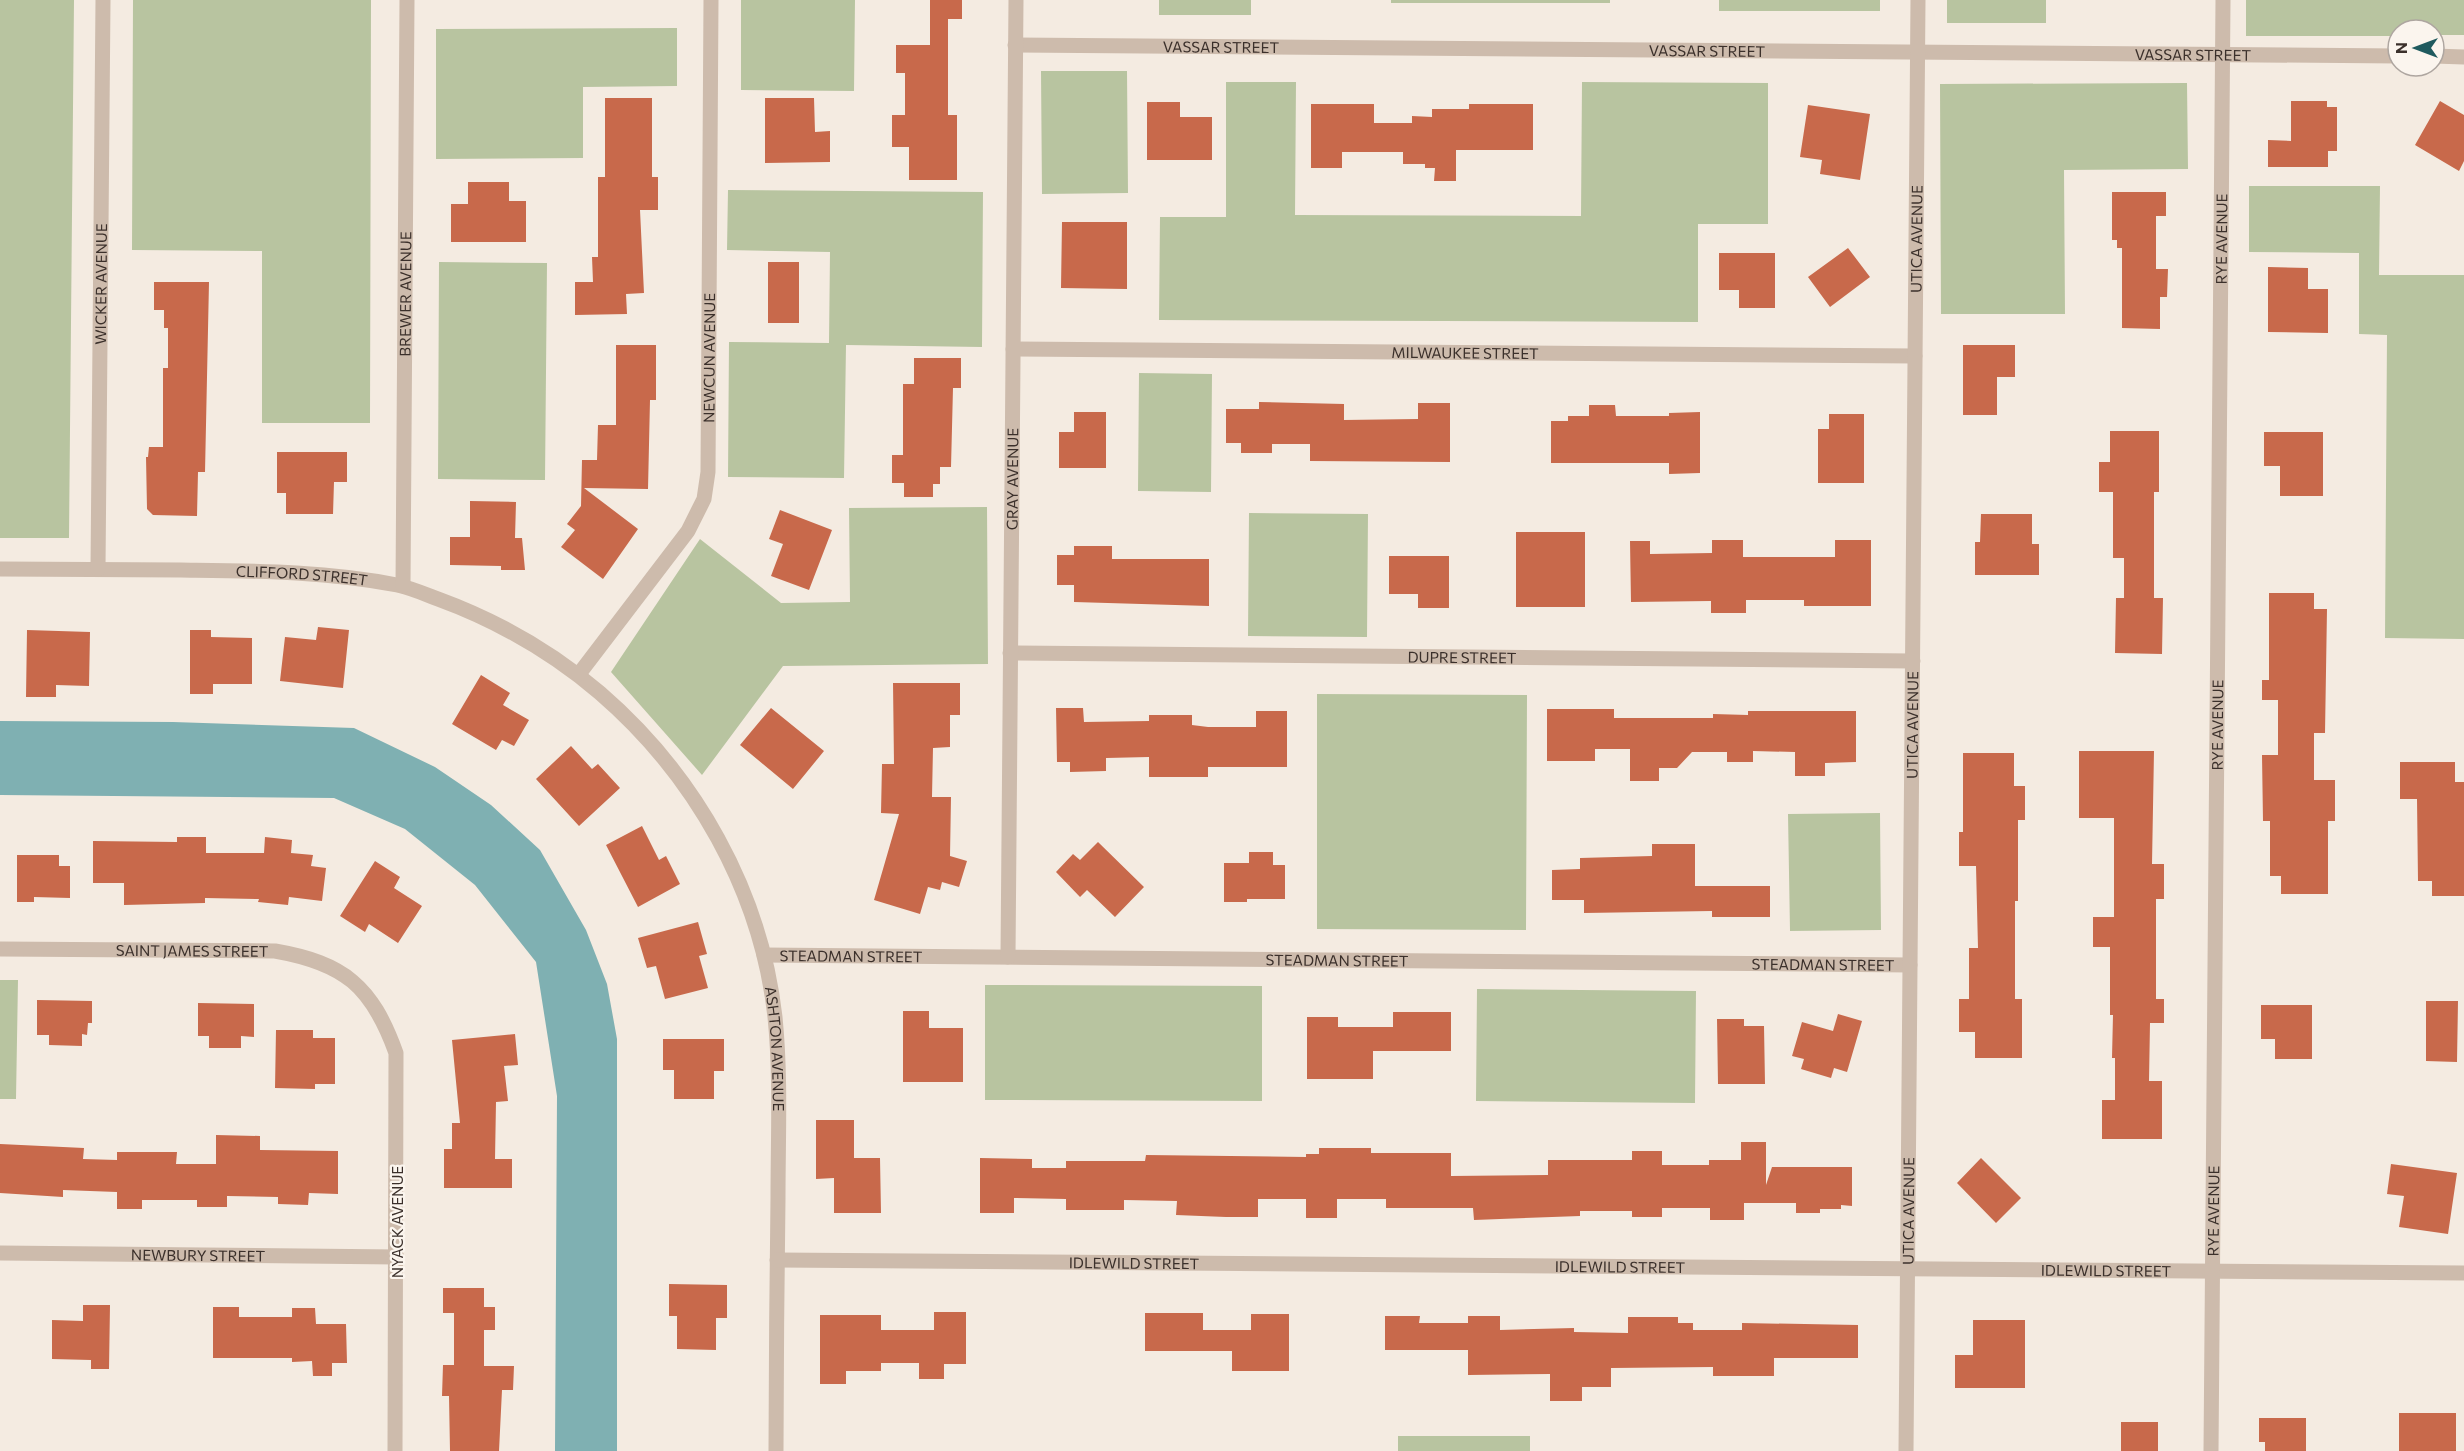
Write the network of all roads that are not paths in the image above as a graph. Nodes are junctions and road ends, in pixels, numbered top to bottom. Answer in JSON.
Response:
{"nodes":[{"id":1,"x":103,"y":0,"type":"edge"},
{"id":2,"x":407,"y":0,"type":"edge"},
{"id":3,"x":711,"y":0,"type":"edge"},
{"id":4,"x":1016,"y":0,"type":"edge"},
{"id":5,"x":1918,"y":0,"type":"edge"},
{"id":6,"x":2223,"y":0,"type":"edge"},
{"id":7,"x":1016,"y":45,"type":"junction"},
{"id":8,"x":1918,"y":52,"type":"junction"},
{"id":9,"x":2222,"y":55,"type":"junction"},
{"id":10,"x":2386,"y":56,"type":"edge"},
{"id":11,"x":2446,"y":56,"type":"edge"},
{"id":12,"x":2464,"y":57,"type":"edge"},
{"id":13,"x":1013,"y":349,"type":"junction"},
{"id":14,"x":1916,"y":357,"type":"junction"},
{"id":15,"x":0,"y":569,"type":"edge"},
{"id":16,"x":98,"y":569,"type":"junction"},
{"id":17,"x":403,"y":586,"type":"junction"},
{"id":18,"x":1010,"y":653,"type":"junction"},
{"id":19,"x":1913,"y":661,"type":"junction"},
{"id":20,"x":579,"y":675,"type":"junction"},
{"id":21,"x":0,"y":949,"type":"edge"},
{"id":22,"x":764,"y":956,"type":"junction"},
{"id":23,"x":1008,"y":957,"type":"junction"},
{"id":24,"x":1910,"y":965,"type":"junction"},
{"id":25,"x":369,"y":999,"type":"joint"},
{"id":26,"x":0,"y":1253,"type":"edge"},
{"id":27,"x":397,"y":1257,"type":"junction"},
{"id":28,"x":777,"y":1260,"type":"junction"},
{"id":29,"x":1908,"y":1269,"type":"junction"},
{"id":30,"x":2212,"y":1272,"type":"junction"},
{"id":31,"x":2464,"y":1273,"type":"edge"},
{"id":32,"x":395,"y":1451,"type":"edge"},
{"id":33,"x":776,"y":1451,"type":"edge"},
{"id":34,"x":1906,"y":1451,"type":"edge"},
{"id":35,"x":2211,"y":1451,"type":"edge"}],
"edges":[{"from":1,"to":16,"type":"street","name":"WICKER AVENUE"},
{"from":2,"to":17,"type":"street","name":"BREWER AVENUE"},
{"from":3,"to":20,"type":"street","name":"NEWCUN AVENUE"},
{"from":4,"to":7,"type":"street","name":"GRAY AVENUE"},
{"from":5,"to":8,"type":"street","name":"UTICA AVENUE"},
{"from":6,"to":9,"type":"street","name":"RYE AVENUE"},
{"from":7,"to":8,"type":"street","name":"VASSAR STREET"},
{"from":7,"to":13,"type":"street","name":"GRAY AVENUE"},
{"from":8,"to":9,"type":"street","name":"VASSAR STREET"},
{"from":8,"to":14,"type":"street","name":"UTICA AVENUE"},
{"from":9,"to":10,"type":"street","name":"VASSAR STREET"},
{"from":9,"to":30,"type":"street","name":"RYE AVENUE"},
{"from":11,"to":12,"type":"street"},
{"from":13,"to":14,"type":"street","name":"MILWAUKEE STREET"},
{"from":13,"to":18,"type":"street","name":"GRAY AVENUE"},
{"from":14,"to":19,"type":"street","name":"UTICA AVENUE"},
{"from":15,"to":16,"type":"street","name":"CLIFFORD STREET"},
{"from":16,"to":17,"type":"street","name":"CLIFFORD STREET"},
{"from":17,"to":20,"type":"street","name":"CLIFFORD STREET"},
{"from":18,"to":19,"type":"street","name":"DUPRE STREET"},
{"from":18,"to":23,"type":"street","name":"GRAY AVENUE"},
{"from":19,"to":24,"type":"street","name":"UTICA AVENUE"},
{"from":20,"to":22,"type":"street","name":"ASHTON AVENUE"},
{"from":21,"to":25,"type":"street","name":"SAINT JAMES STREET"},
{"from":22,"to":23,"type":"street","name":"STEADMAN STREET"},
{"from":22,"to":28,"type":"street","name":"ASHTON AVENUE"},
{"from":23,"to":24,"type":"street","name":"STEADMAN STREET"},
{"from":24,"to":29,"type":"street","name":"UTICA AVENUE"},
{"from":25,"to":27,"type":"street","name":"NYACK AVENUE"},
{"from":26,"to":27,"type":"street","name":"NEWBURY STREET"},
{"from":27,"to":32,"type":"street","name":"NYACK AVENUE"},
{"from":28,"to":29,"type":"street","name":"IDLEWILD STREET"},
{"from":28,"to":33,"type":"street","name":"ASHTON AVENUE"},
{"from":29,"to":30,"type":"street","name":"IDLEWILD STREET"},
{"from":29,"to":34,"type":"street","name":"UTICA AVENUE"},
{"from":30,"to":31,"type":"street","name":"IDLEWILD STREET"},
{"from":30,"to":35,"type":"street","name":"RYE AVENUE"}]}
